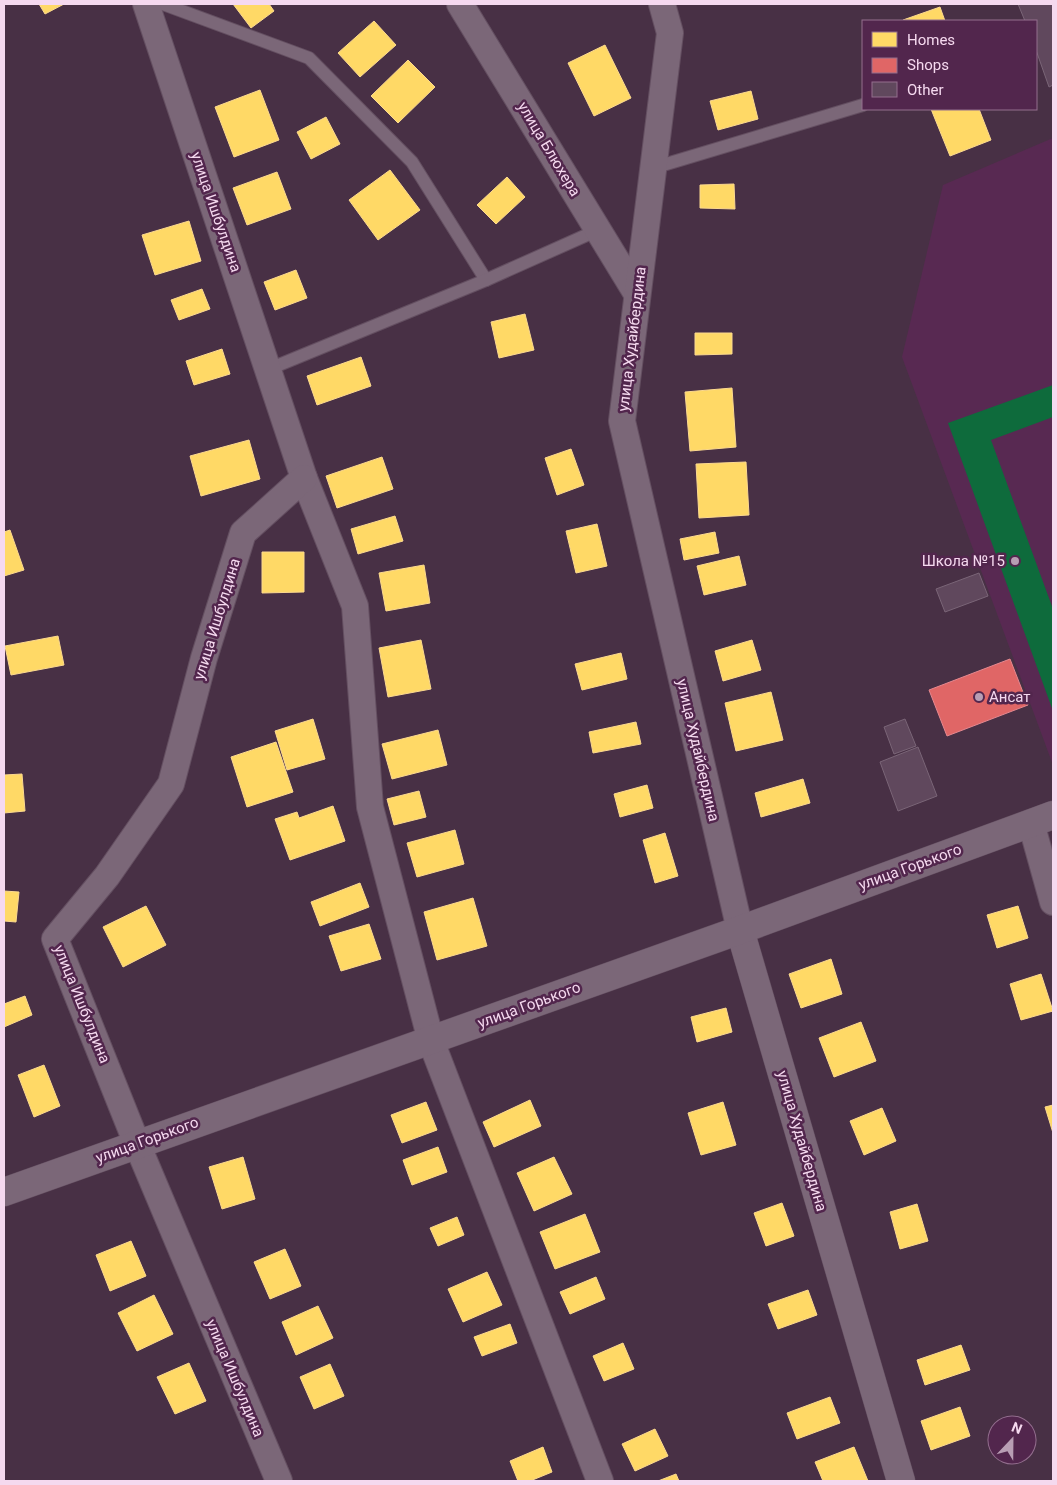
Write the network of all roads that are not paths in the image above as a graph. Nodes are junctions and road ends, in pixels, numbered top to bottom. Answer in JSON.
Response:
{"nodes":[{"id":1,"x":146,"y":4,"type":"edge"},
{"id":2,"x":163,"y":4,"type":"edge"},
{"id":3,"x":460,"y":4,"type":"edge"},
{"id":4,"x":662,"y":4,"type":"edge"},
{"id":5,"x":862,"y":105,"type":"edge"},
{"id":6,"x":653,"y":168,"type":"junction"},
{"id":7,"x":598,"y":230,"type":"junction"},
{"id":8,"x":486,"y":280,"type":"junction"},
{"id":9,"x":637,"y":294,"type":"junction"},
{"id":10,"x":269,"y":369,"type":"junction"},
{"id":11,"x":304,"y":478,"type":"junction"},
{"id":12,"x":1042,"y":819,"type":"edge"},
{"id":13,"x":1053,"y":902,"type":"edge"},
{"id":14,"x":740,"y":930,"type":"junction"},
{"id":15,"x":431,"y":1041,"type":"junction"},
{"id":16,"x":137,"y":1144,"type":"junction"},
{"id":17,"x":4,"y":1192,"type":"edge"},
{"id":18,"x":279,"y":1481,"type":"edge"},
{"id":19,"x":600,"y":1481,"type":"edge"},
{"id":20,"x":901,"y":1481,"type":"edge"}],
"edges":[{"from":1,"to":10,"type":"street","name":"улица Ишбулдина"},
{"from":2,"to":8,"type":"lane"},
{"from":3,"to":7,"type":"street","name":"улица Блюхера"},
{"from":4,"to":6,"type":"street","name":"улица Худайбердина"},
{"from":5,"to":6,"type":"lane"},
{"from":6,"to":9,"type":"street","name":"улица Худайбердина"},
{"from":7,"to":8,"type":"lane"},
{"from":7,"to":9,"type":"street","name":"улица Блюхера"},
{"from":8,"to":10,"type":"lane"},
{"from":9,"to":14,"type":"street","name":"улица Худайбердина"},
{"from":10,"to":11,"type":"street","name":"улица Ишбулдина"},
{"from":11,"to":15,"type":"street","name":"улица Ишбулдина"},
{"from":11,"to":16,"type":"street","name":"улица Ишбулдина"},
{"from":12,"to":13,"type":"street"},
{"from":12,"to":14,"type":"main road","name":"улица Горького"},
{"from":14,"to":15,"type":"main road","name":"улица Горького"},
{"from":14,"to":20,"type":"main road","name":"улица Худайбердина"},
{"from":15,"to":16,"type":"main road","name":"улица Горького"},
{"from":15,"to":19,"type":"street","name":"улица Ишбулдина"},
{"from":16,"to":17,"type":"main road","name":"улица Горького"},
{"from":16,"to":18,"type":"street","name":"улица Ишбулдина"}]}
